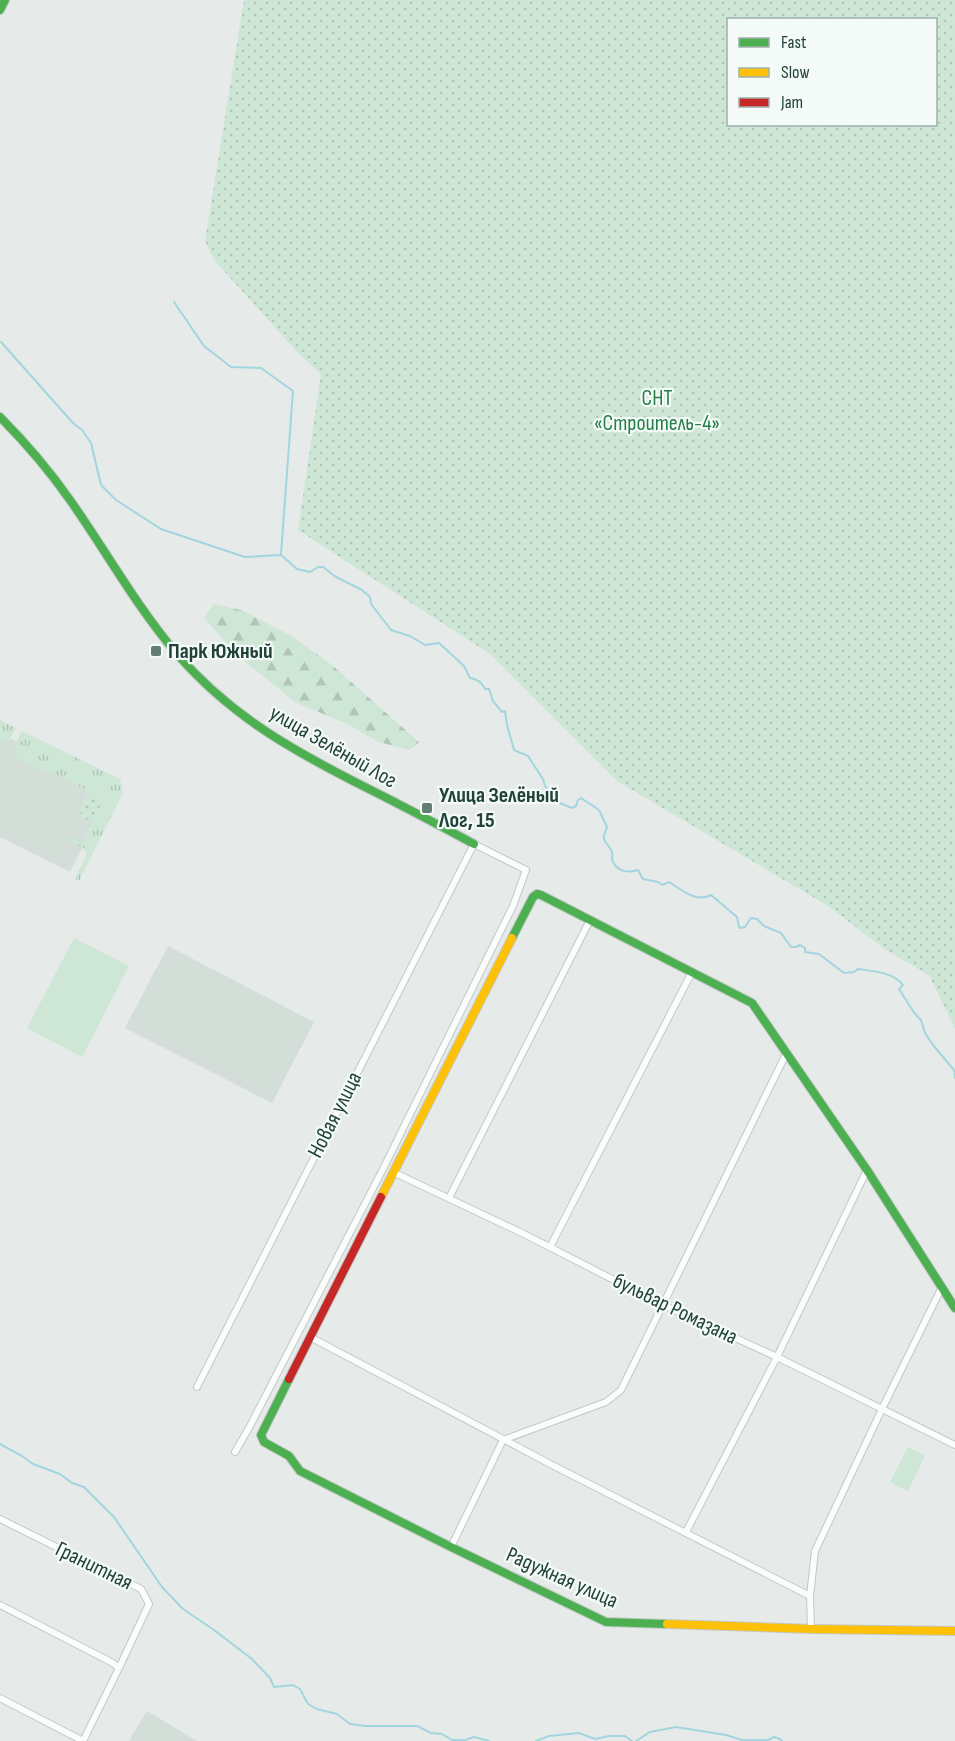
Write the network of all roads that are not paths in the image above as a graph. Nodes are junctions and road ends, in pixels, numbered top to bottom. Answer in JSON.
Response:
{"nodes":[{"id":1,"x":5,"y":0,"type":"edge"},
{"id":2,"x":0,"y":10,"type":"edge"},
{"id":3,"x":0,"y":417,"type":"edge"},
{"id":4,"x":474,"y":844,"type":"junction"},
{"id":5,"x":590,"y":920,"type":"junction"},
{"id":6,"x":692,"y":972,"type":"junction"},
{"id":7,"x":787,"y":1052,"type":"junction"},
{"id":8,"x":867,"y":1170,"type":"junction"},
{"id":9,"x":395,"y":1173,"type":"junction"},
{"id":10,"x":449,"y":1198,"type":"junction"},
{"id":11,"x":550,"y":1246,"type":"junction"},
{"id":12,"x":941,"y":1289,"type":"junction"},
{"id":13,"x":663,"y":1305,"type":"junction"},
{"id":14,"x":955,"y":1308,"type":"edge"},
{"id":15,"x":312,"y":1338,"type":"junction"},
{"id":16,"x":777,"y":1357,"type":"junction"},
{"id":17,"x":197,"y":1387,"type":"dead end"},
{"id":18,"x":882,"y":1409,"type":"junction"},
{"id":19,"x":503,"y":1440,"type":"junction"},
{"id":20,"x":955,"y":1445,"type":"edge"},
{"id":21,"x":235,"y":1452,"type":"dead end"},
{"id":22,"x":0,"y":1519,"type":"edge"},
{"id":23,"x":687,"y":1532,"type":"junction"},
{"id":24,"x":451,"y":1547,"type":"junction"},
{"id":25,"x":810,"y":1596,"type":"junction"},
{"id":26,"x":0,"y":1605,"type":"edge"},
{"id":27,"x":811,"y":1629,"type":"junction"},
{"id":28,"x":955,"y":1631,"type":"edge"},
{"id":29,"x":119,"y":1668,"type":"junction"},
{"id":30,"x":0,"y":1698,"type":"edge"},
{"id":31,"x":83,"y":1741,"type":"edge"}],
"edges":[{"from":1,"to":2,"type":"street"},
{"from":3,"to":4,"type":"street","name":"улица Зелёный Лог"},
{"from":4,"to":17,"type":"street","name":"Новая улица"},
{"from":4,"to":21,"type":"street","name":"улица Зелёный Лог"},
{"from":5,"to":6,"type":"street"},
{"from":5,"to":9,"type":"street"},
{"from":5,"to":10,"type":"street"},
{"from":6,"to":7,"type":"street"},
{"from":6,"to":11,"type":"street"},
{"from":7,"to":8,"type":"street"},
{"from":7,"to":13,"type":"street"},
{"from":8,"to":12,"type":"street"},
{"from":8,"to":16,"type":"street"},
{"from":9,"to":10,"type":"street","name":"бульвар Ромазана"},
{"from":9,"to":15,"type":"street"},
{"from":10,"to":11,"type":"street","name":"бульвар Ромазана"},
{"from":11,"to":13,"type":"street","name":"бульвар Ромазана"},
{"from":12,"to":14,"type":"street"},
{"from":12,"to":18,"type":"street"},
{"from":13,"to":16,"type":"street","name":"бульвар Ромазана"},
{"from":13,"to":19,"type":"street"},
{"from":15,"to":19,"type":"street"},
{"from":15,"to":24,"type":"street","name":"Радужная улица"},
{"from":16,"to":18,"type":"street","name":"бульвар Ромазана"},
{"from":16,"to":23,"type":"street"},
{"from":18,"to":20,"type":"street","name":"бульвар Ромазана"},
{"from":18,"to":25,"type":"street"},
{"from":19,"to":23,"type":"street"},
{"from":19,"to":24,"type":"street"},
{"from":22,"to":29,"type":"street","name":"Гранитная"},
{"from":23,"to":25,"type":"street"},
{"from":24,"to":27,"type":"street","name":"Радужная улица"},
{"from":25,"to":27,"type":"street"},
{"from":26,"to":29,"type":"street"},
{"from":27,"to":28,"type":"street","name":"Радужная улица"},
{"from":29,"to":31,"type":"street"},
{"from":30,"to":31,"type":"street"}]}
